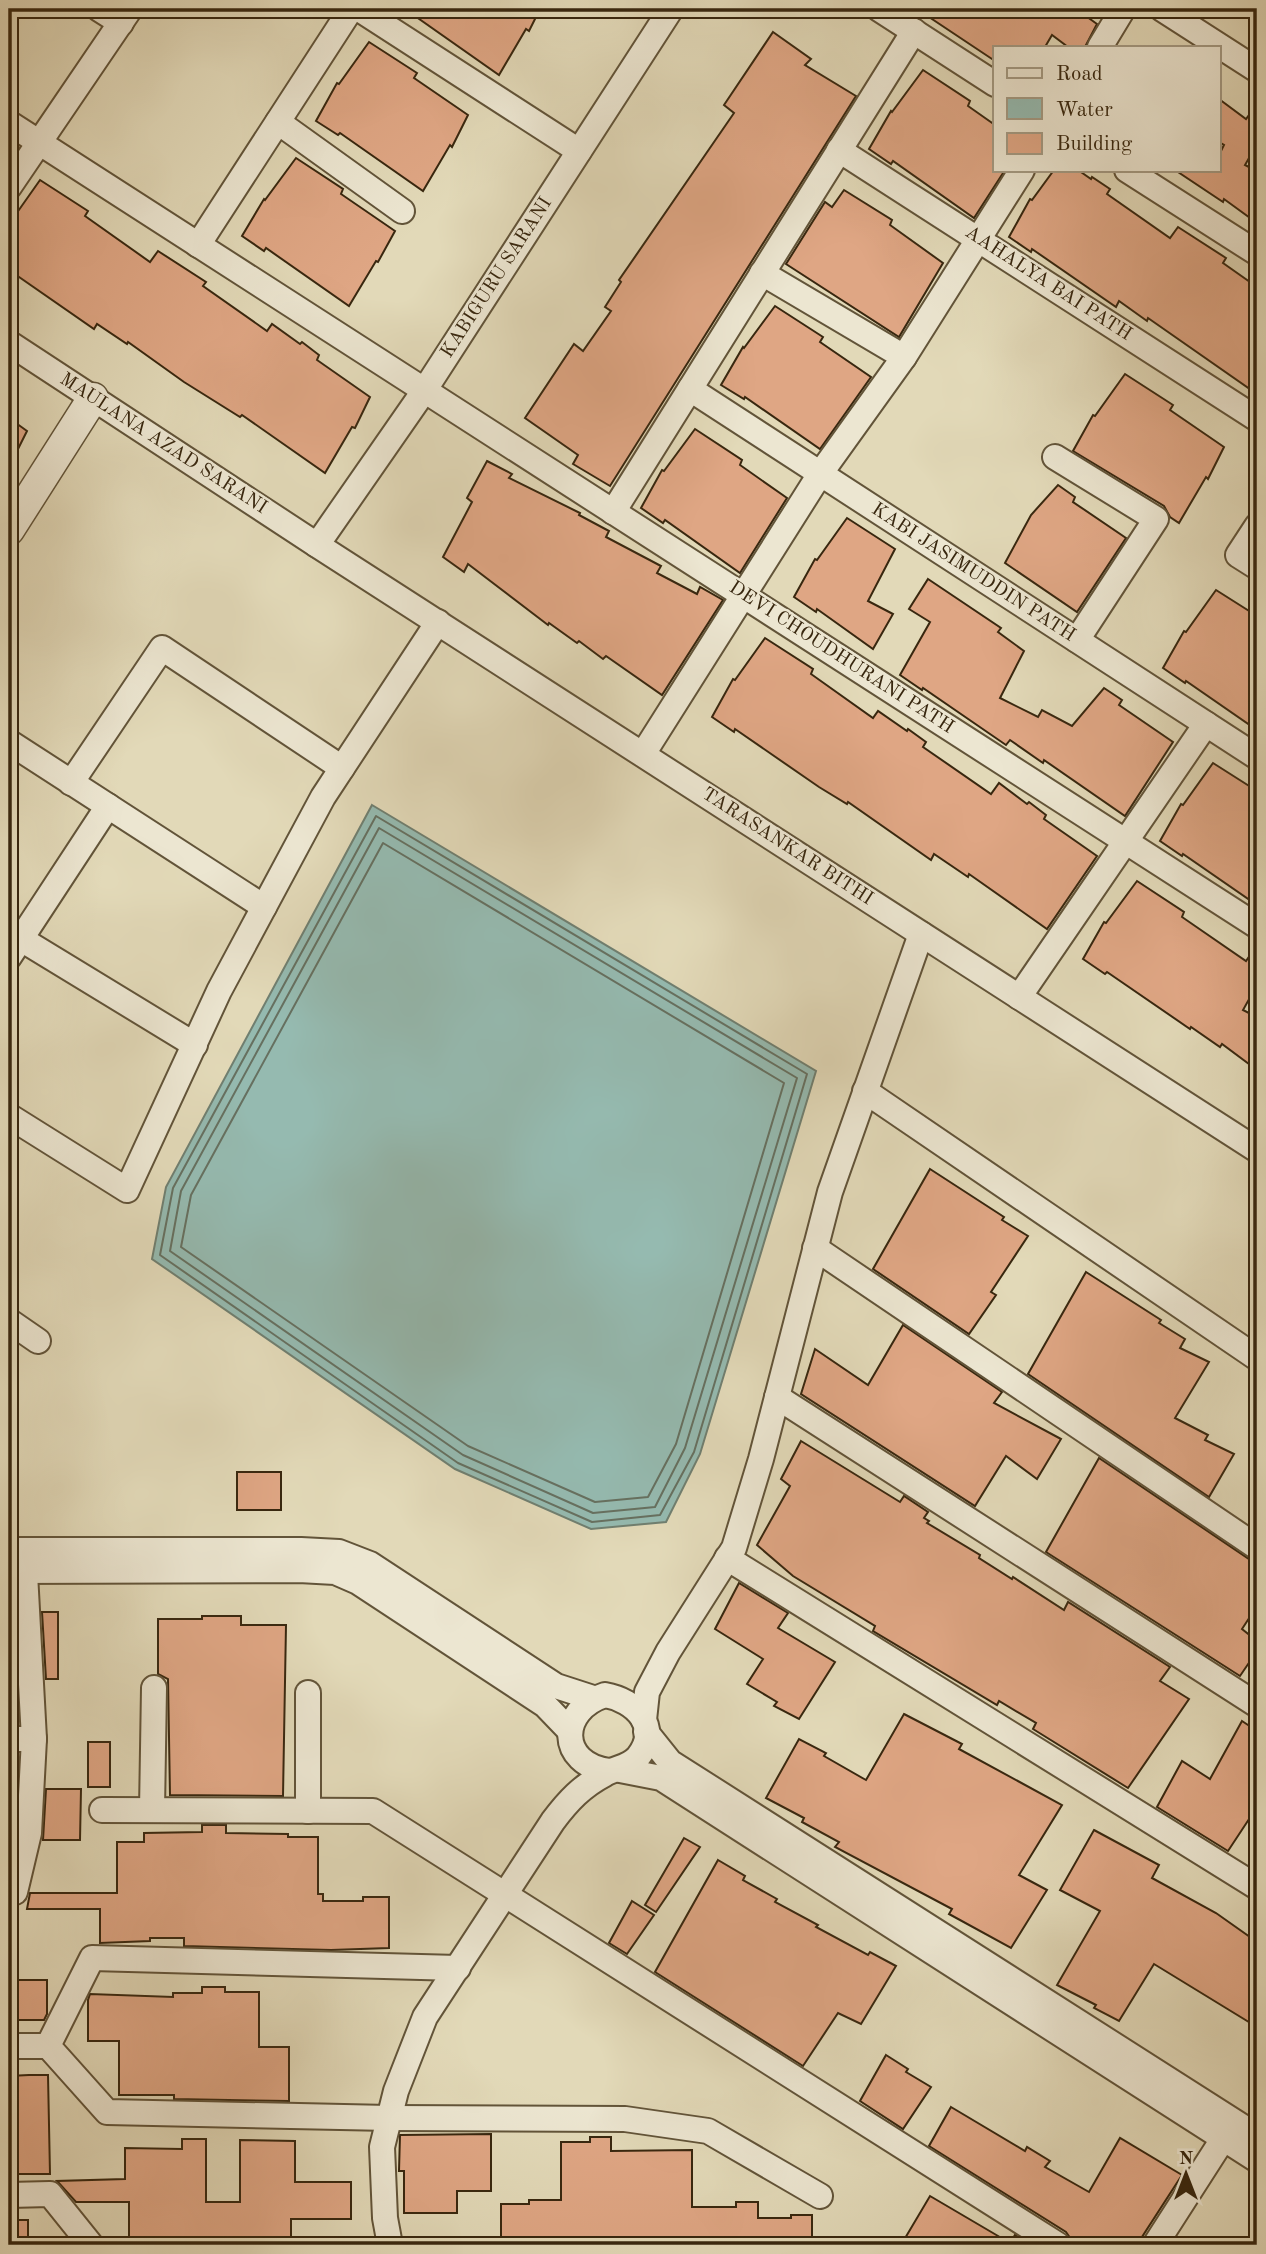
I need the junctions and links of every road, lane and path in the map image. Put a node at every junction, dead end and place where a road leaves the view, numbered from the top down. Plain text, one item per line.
1 (99, 9) edge
2 (351, 9) edge
3 (359, 9) edge
4 (671, 9) edge
5 (879, 9) edge
6 (1123, 9) edge
7 (1162, 9) edge
8 (125, 16) edge
9 (914, 31) junction
10 (1101, 46) edge
11 (1220, 46) edge
12 (1220, 46) edge
13 (1257, 70) edge
14 (993, 83) edge
15 (278, 122) junction
16 (9, 123) edge
17 (40, 144) junction
18 (839, 150) junction
19 (579, 151) junction
20 (1022, 172) edge
21 (1130, 172) edge
22 (9, 187) edge
23 (402, 211) dead end
24 (978, 239) junction
25 (198, 245) junction
26 (1257, 253) edge
27 (762, 273) junction
28 (9, 343) edge
29 (904, 357) junction
30 (690, 389) junction
31 (424, 391) junction
32 (93, 398) junction
33 (1257, 419) edge
34 (1055, 457) dead end
35 (820, 474) junction
36 (613, 512) junction
37 (1257, 526) edge
38 (9, 530) edge
39 (317, 545) junction
40 (1257, 567) edge
41 (743, 596) junction
42 (438, 622) junction
43 (1077, 640) junction
44 (1206, 724) junction
45 (9, 742) edge
46 (643, 754) junction
47 (1257, 757) edge
48 (342, 768) junction
49 (72, 783) junction
50 (108, 806) junction
51 (1126, 841) junction
52 (264, 907) junction
53 (1257, 926) edge
54 (921, 934) junction
55 (15, 948) edge
56 (1019, 997) junction
57 (195, 1045) junction
58 (865, 1091) junction
59 (9, 1116) edge
60 (1257, 1150) edge
61 (815, 1248) junction
62 (9, 1321) edge
63 (38, 1340) dead end
64 (1257, 1358) edge
65 (777, 1397) junction
66 (1257, 1547) edge
67 (727, 1558) junction
68 (17, 1561) edge
69 (668, 1652) junction
70 (154, 1688) dead end
71 (308, 1693) dead end
72 (599, 1697) junction
73 (1257, 1705) edge
74 (645, 1726) junction
75 (34, 1738) junction
76 (9, 1739) edge
77 (573, 1742) junction
78 (614, 1770) junction
79 (102, 1810) dead end
80 (152, 1810) junction
81 (308, 1811) junction
82 (553, 1821) junction
83 (1257, 1887) edge
84 (9, 1892) edge
85 (504, 1896) junction
86 (458, 1968) junction
87 (9, 2046) edge
88 (48, 2046) junction
89 (389, 2118) junction
90 (1229, 2130) junction
91 (1257, 2136) edge
92 (1257, 2160) edge
93 (9, 2195) edge
94 (820, 2196) dead end
95 (91, 2245) edge
96 (390, 2245) edge
97 (1058, 2245) edge
98 (1156, 2245) edge

1 - 8 street
2 - 15 street
3 - 19 street
4 - 19 street, KABIGURU SARANI
5 - 9 street
6 - 10 street
7 - 12 street
8 - 17 street
9 - 14 street
9 - 18 street
11 - 13 street
15 - 23 street
15 - 25 street
16 - 17 street, DEVI CHOUDHURANI PATH
17 - 22 street
17 - 25 street, DEVI CHOUDHURANI PATH
18 - 24 street, AAHALYA BAI PATH
18 - 27 street
19 - 31 street, KABIGURU SARANI
20 - 24 street
21 - 26 street
24 - 29 street
24 - 33 street, AAHALYA BAI PATH
25 - 31 street, DEVI CHOUDHURANI PATH
27 - 29 street
27 - 30 street
28 - 32 street, MAULANA AZAD SARANI
29 - 35 street
30 - 35 street, KABI JASIMUDDIN PATH
30 - 36 street
31 - 36 street, DEVI CHOUDHURANI PATH
31 - 39 street, KABIGURU SARANI
32 - 38 street
32 - 39 street, MAULANA AZAD SARANI
34 - 43 street
35 - 41 street
35 - 43 street, KABI JASIMUDDIN PATH
36 - 41 street, DEVI CHOUDHURANI PATH
37 - 40 street
39 - 42 street, TARASANKAR BITHI
41 - 46 street
41 - 51 street, DEVI CHOUDHURANI PATH
42 - 46 street, TARASANKAR BITHI
42 - 48 street
43 - 44 street, KABI JASIMUDDIN PATH
44 - 47 street, KABI JASIMUDDIN PATH
44 - 51 street
45 - 49 street
46 - 54 street, TARASANKAR BITHI
48 - 49 street
48 - 52 street
49 - 50 street
50 - 52 street
50 - 55 street
51 - 53 street, DEVI CHOUDHURANI PATH
51 - 56 street
52 - 57 street
54 - 56 street, TARASANKAR BITHI
54 - 58 street
55 - 57 street
56 - 60 street, TARASANKAR BITHI
57 - 59 street
58 - 61 street
58 - 64 street
61 - 65 street
61 - 66 street
62 - 63 street
65 - 67 street
65 - 73 street
67 - 69 street
67 - 83 street
68 - 72 street
68 - 75 street
68 - 77 street
69 - 72 street
69 - 74 street
70 - 80 street
71 - 81 street
72 - 74 street
72 - 77 street
74 - 78 street
74 - 90 street
75 - 76 street
75 - 84 street
77 - 78 street
77 - 82 street
78 - 82 street
78 - 90 street
79 - 80 street
80 - 81 street
81 - 85 street
82 - 85 street
85 - 86 street
85 - 97 street
86 - 88 street
86 - 89 street
87 - 88 street
88 - 89 street
89 - 94 street
89 - 96 street
90 - 91 street
90 - 92 street
90 - 98 street
93 - 95 street

